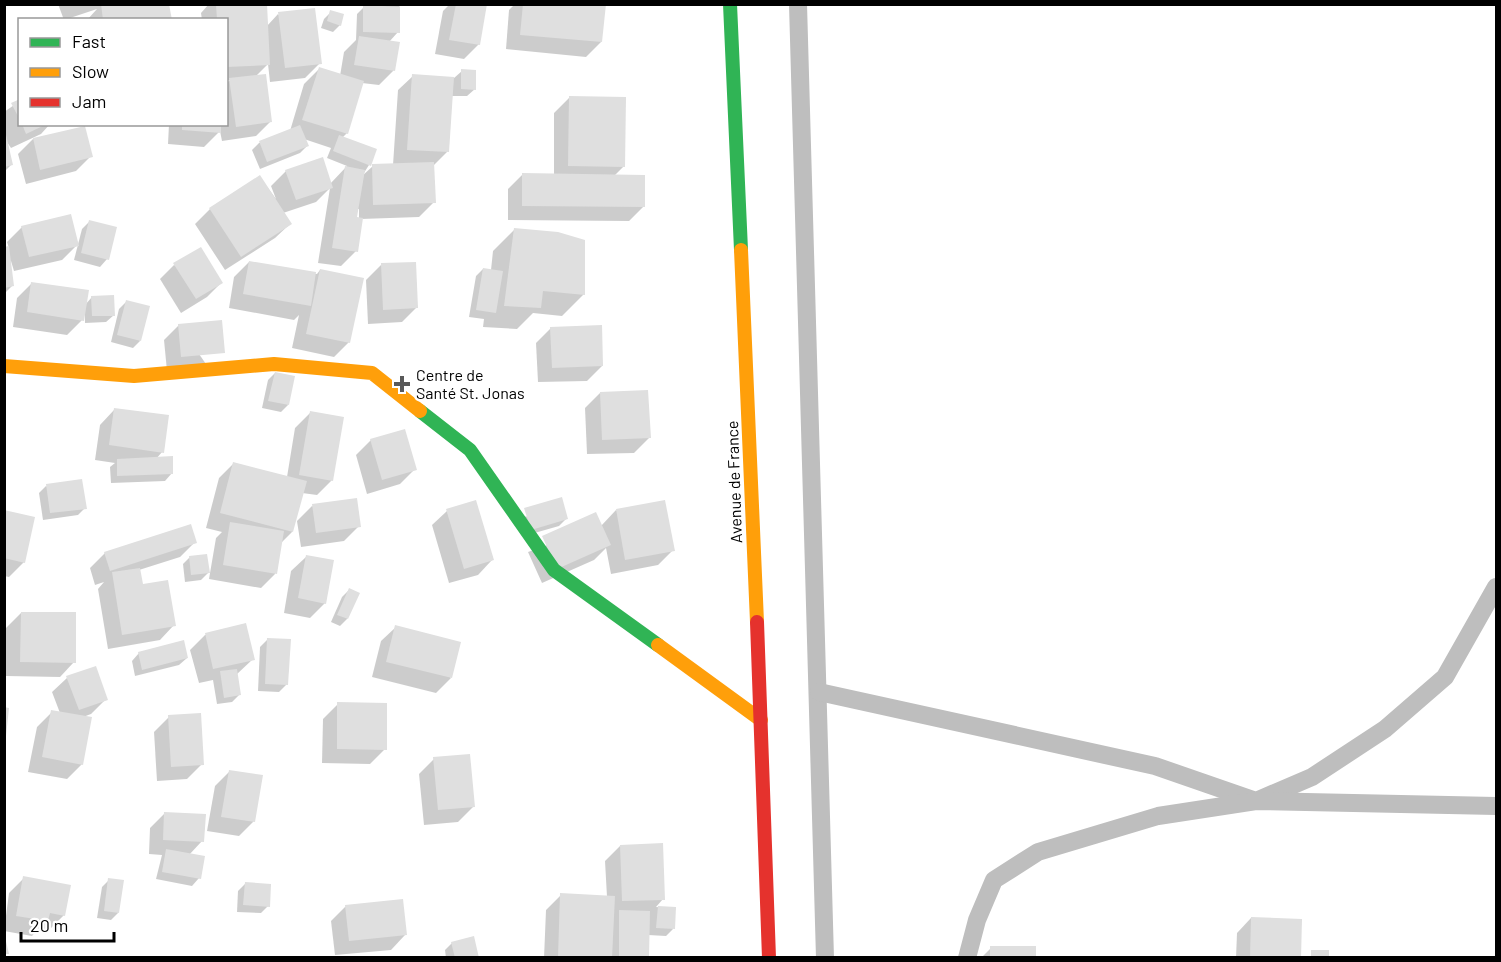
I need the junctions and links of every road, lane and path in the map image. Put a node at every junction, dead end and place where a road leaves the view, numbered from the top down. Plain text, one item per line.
1 (730, 4) edge
2 (798, 4) edge
3 (4, 366) edge
4 (1497, 587) edge
5 (819, 692) junction
6 (761, 720) junction
7 (1256, 801) junction
8 (1497, 806) edge
9 (769, 957) edge
10 (825, 957) edge
11 (967, 957) edge

1 - 6 main road, Avenue de France
2 - 5 lane
3 - 6 main road
4 - 7 lane
5 - 7 lane
5 - 10 lane
6 - 9 main road, Avenue de France
7 - 8 lane
7 - 11 lane

